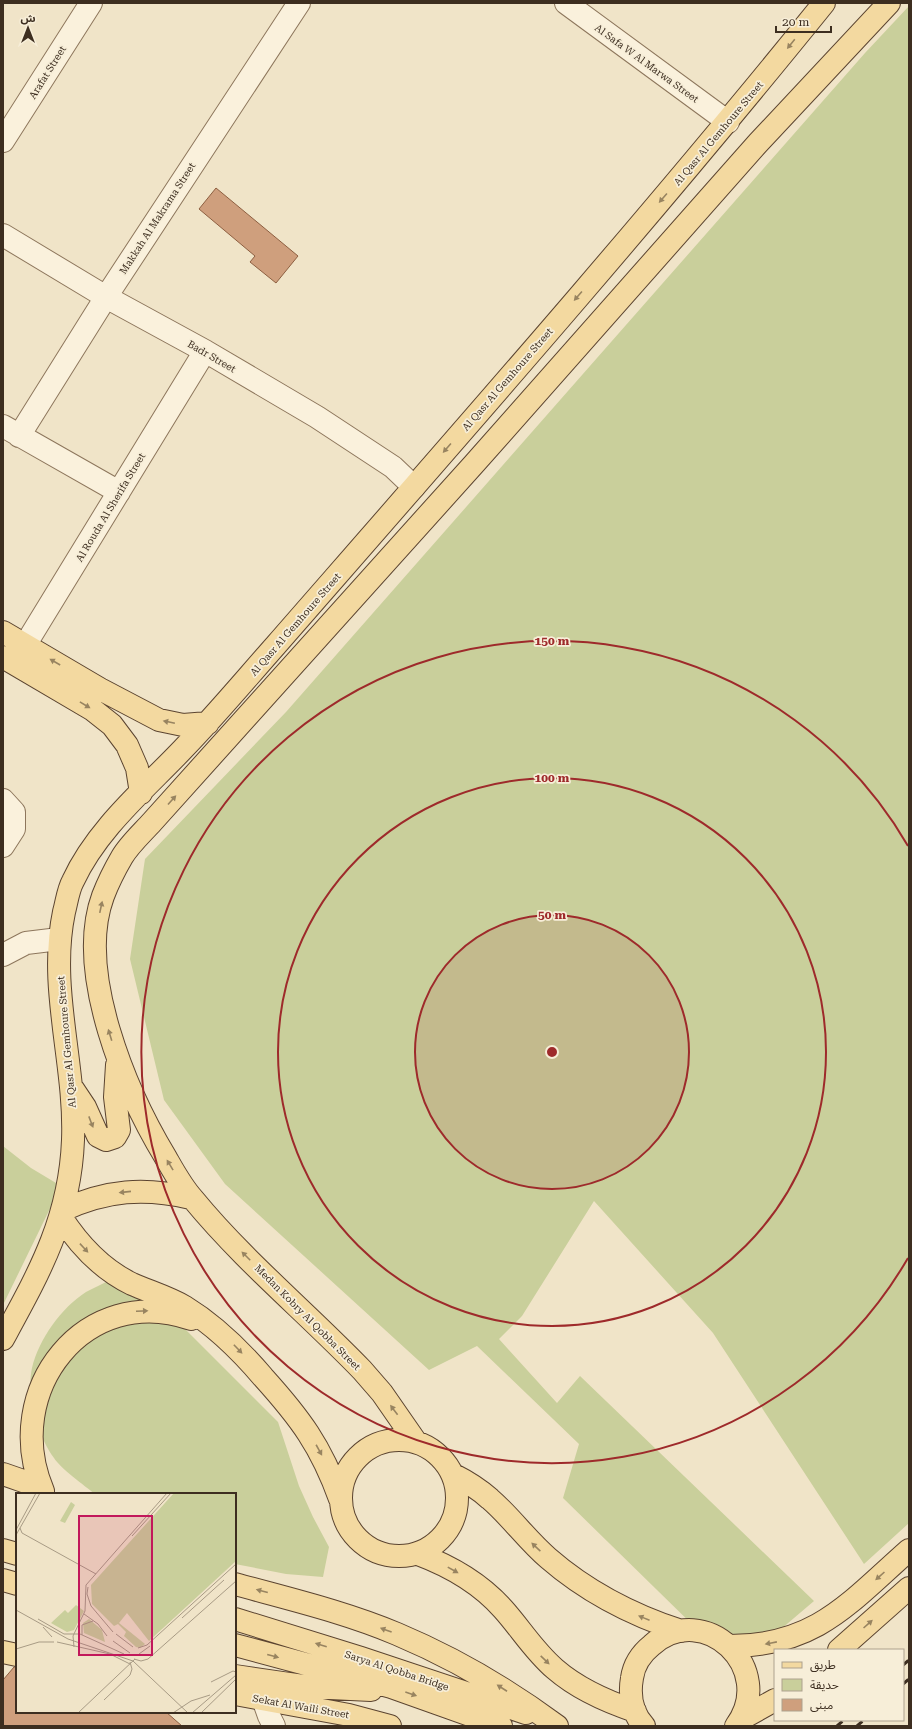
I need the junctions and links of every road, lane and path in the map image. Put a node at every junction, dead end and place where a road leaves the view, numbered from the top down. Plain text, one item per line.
1 (91, 3) edge
2 (299, 3) edge
3 (566, 3) edge
4 (824, 3) edge
5 (889, 3) edge
6 (728, 122) junction
7 (3, 141) edge
8 (3, 235) edge
9 (106, 296) junction
10 (206, 351) junction
11 (11, 431) edge
12 (414, 487) junction
13 (119, 492) junction
14 (3, 632) edge
15 (26, 645) junction
16 (6, 660) edge
17 (208, 723) junction
18 (141, 793) junction
19 (3, 800) edge
20 (3, 846) edge
21 (59, 939) junction
22 (3, 955) edge
23 (118, 1060) junction
24 (72, 1088) junction
25 (192, 1198) junction
26 (62, 1213) junction
27 (213, 1326) junction
28 (3, 1339) edge
29 (22, 1383) dead end
30 (15, 1408) dead end
31 (416, 1442) junction
32 (3, 1474) edge
33 (452, 1474) junction
34 (45, 1492) edge
35 (340, 1499) junction
36 (3, 1550) edge
37 (909, 1550) edge
38 (16, 1554) edge
39 (418, 1554) junction
40 (3, 1580) edge
41 (16, 1584) edge
42 (236, 1584) edge
43 (909, 1588) edge
44 (236, 1619) edge
45 (681, 1631) junction
46 (16, 1641) edge
47 (3, 1643) edge
48 (236, 1645) edge
49 (730, 1646) junction
50 (840, 1649) edge
51 (3, 1652) edge
52 (16, 1655) edge
53 (236, 1676) edge
54 (391, 1687) junction
55 (236, 1694) edge
56 (263, 1700) junction
57 (774, 1701) edge
58 (639, 1718) edge
59 (738, 1722) edge
60 (274, 1726) edge
61 (390, 1726) edge
62 (501, 1726) edge
63 (556, 1726) edge

1 - 7 street, Arafat Street
2 - 9 street, Makkah Al Makrama Street
3 - 6 street, Al Safa W Al Marwa Street
4 -> 6 main road, Al Qasr Al Gemhoure Street
23 -> 5 main road
6 -> 12 main road, Al Qasr Al Gemhoure Street
8 - 9 street, Badr Street
9 - 10 street, Badr Street
9 - 11 street, Makkah Al Makrama Street
10 - 12 street, Badr Street
10 - 13 street, Al Rouda Al Sherifa Street
11 - 13 street
12 - 17 main road, Al Qasr Al Gemhoure Street
13 - 15 street, Al Rouda Al Sherifa Street
14 - 15 main road
15 - 16 street, Al Rouda Al Sherifa Street
17 -> 15 main road
16 -> 18 main road
17 - 18 main road, Al Qasr Al Gemhoure Street
18 - 21 main road, Al Qasr Al Gemhoure Street
19 - 20 street
21 - 22 street
21 - 24 main road, Al Qasr Al Gemhoure Street
24 -> 23 main road
25 -> 23 main road
24 - 26 main road, Al Qasr Al Gemhoure Street
25 -> 26 main road
31 -> 25 main road, Medan Kobry Al Qobba Street
26 -> 27 main road
26 - 28 main road, Al Qasr Al Gemhoure Street
29 -> 27 main road
27 -> 35 main road
30 - 34 main road
31 - 33 main road
31 - 35 main road
32 - 34 main road
33 - 39 main road
45 -> 33 main road
35 - 39 main road
36 - 38 main road
37 -> 49 main road
39 -> 58 main road
40 - 41 main road
63 -> 42 main road
50 -> 43 main road
63 -> 44 main road, Sarya Al Qobba Bridge
45 - 49 main road
45 - 58 main road
46 - 47 main road
48 -> 54 main road, Sarya Al Qobba Bridge
49 - 59 main road
51 - 52 main road
53 - 54 main road
54 -> 62 main road, Sarya Al Qobba Bridge
55 - 56 main road, Sekat Al Waili Street
56 - 60 street
56 - 61 main road, Sekat Al Waili Street
57 - 59 main road

